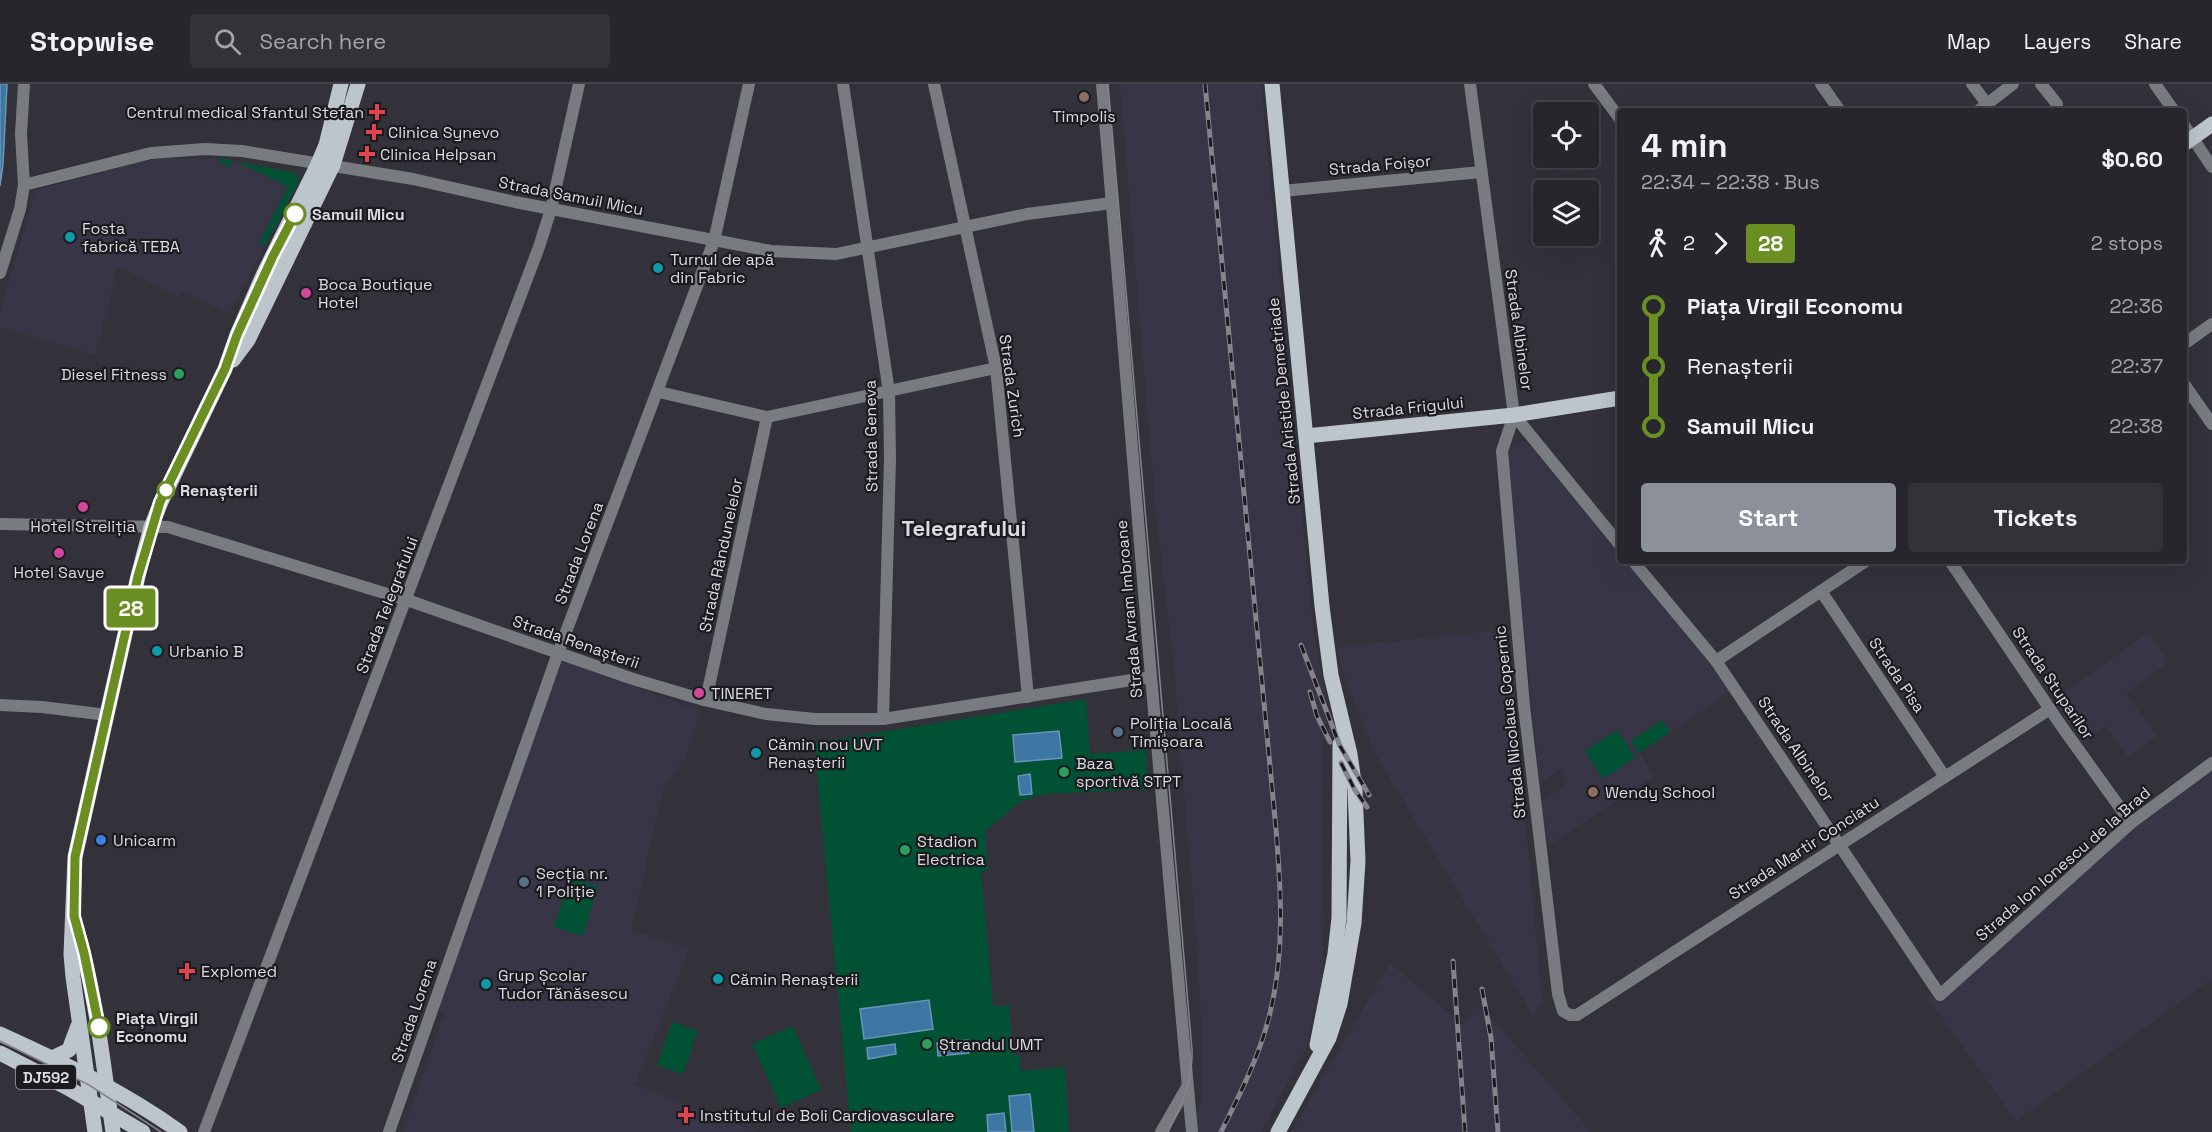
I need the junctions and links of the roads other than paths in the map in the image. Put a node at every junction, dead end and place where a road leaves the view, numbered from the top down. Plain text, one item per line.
1 (24, 84) edge
2 (341, 84) edge
3 (357, 84) edge
4 (579, 84) edge
5 (749, 84) edge
6 (843, 84) edge
7 (934, 84) edge
8 (1102, 84) edge
9 (1272, 84) edge
10 (1470, 84) edge
11 (1594, 84) edge
12 (1821, 84) edge
13 (1972, 84) edge
14 (2013, 84) edge
15 (2042, 84) edge
16 (2155, 84) edge
17 (1982, 107) edge
18 (1838, 108) edge
19 (2056, 108) edge
20 (2172, 108) edge
21 (1617, 115) edge
22 (2212, 124) edge
23 (2187, 136) edge
24 (326, 165) junction
25 (2212, 167) edge
26 (1481, 172) junction
27 (24, 185) junction
28 (1282, 191) junction
29 (1112, 203) junction
30 (551, 209) junction
31 (966, 226) junction
32 (714, 241) junction
33 (866, 249) junction
34 (4, 250) edge
35 (0, 273) edge
36 (2212, 324) edge
37 (2187, 342) edge
38 (996, 368) junction
39 (2187, 388) edge
40 (659, 392) junction
41 (889, 392) junction
42 (1617, 398) edge
43 (1514, 415) junction
44 (767, 417) junction
45 (2212, 424) edge
46 (1306, 436) junction
47 (0, 524) edge
48 (152, 527) junction
49 (1617, 541) edge
50 (1635, 564) edge
51 (1862, 564) edge
52 (1952, 564) edge
53 (1821, 591) junction
54 (407, 600) junction
55 (558, 653) junction
56 (1716, 661) junction
57 (1150, 676) junction
58 (1029, 697) junction
59 (706, 700) junction
60 (0, 705) edge
61 (2050, 709) junction
62 (107, 715) junction
63 (883, 719) junction
64 (2212, 763) edge
65 (1945, 777) junction
66 (2131, 823) junction
67 (1841, 844) junction
68 (74, 916) junction
69 (1940, 995) joint
70 (1577, 1015) joint
71 (79, 1019) junction
72 (0, 1034) edge
73 (0, 1053) edge
74 (52, 1058) junction
75 (88, 1077) junction
76 (1187, 1087) junction
77 (107, 1088) junction
78 (91, 1102) junction
79 (111, 1113) junction
80 (95, 1132) edge
81 (113, 1132) edge
82 (142, 1132) edge
83 (180, 1132) edge
84 (204, 1132) edge
85 (389, 1132) edge
86 (1161, 1132) edge
87 (1192, 1132) edge
88 (1278, 1132) edge

1 - 27 street
2 - 24 main road
3 - 24 main road
4 - 30 street, Strada Telegrafului
5 - 32 street, Strada Lorena
6 - 33 street, Strada Geneva
7 - 31 street, Strada Zurich
8 - 29 street, Strada Avram Imbroane
9 - 28 main road, Strada Aristide Demetriade
10 - 26 street, Strada Albinelor
11 - 21 street
12 - 18 street
13 - 17 street
14 - 17 street
15 - 19 street
16 - 20 street
22 - 23 main road
23 - 25 street
24 - 27 street, Strada Samuil Micu
24 - 30 street, Strada Samuil Micu
24 - 48 main road
26 - 28 street, Strada Foișor
26 - 43 street, Strada Albinelor
27 - 34 street
28 - 46 main road, Strada Aristide Demetriade
29 - 31 street, Strada Samuil Micu
29 - 57 street, Strada Avram Imbroane
30 - 32 street, Strada Samuil Micu
30 - 54 street, Strada Telegrafului
31 - 33 street, Strada Samuil Micu
31 - 38 street, Strada Zurich
32 - 33 street, Strada Samuil Micu
32 - 40 street, Strada Lorena
33 - 41 street, Strada Geneva
34 - 35 street
36 - 37 street
38 - 41 street
38 - 58 street, Strada Zurich
39 - 45 street
40 - 44 street
40 - 55 street, Strada Lorena
41 - 44 street
41 - 63 street, Strada Geneva
42 - 43 main road, Strada Frigului
43 - 46 main road, Strada Frigului
43 - 49 street, Strada Albinelor
43 - 70 street, Strada Nicolaus Copernic
44 - 59 street, Strada Rândunelelor
46 - 88 main road, Strada Aristide Demetriade
47 - 48 street, Strada Renașterii
48 - 54 street, Strada Renașterii
48 - 62 main road
50 - 56 street, Strada Albinelor
51 - 53 street
52 - 61 street, Strada Stuparilor
53 - 56 street
53 - 65 street, Strada Pisa
54 - 55 street, Strada Renașterii
54 - 84 street, Strada Telegrafului
55 - 59 street, Strada Renașterii
55 - 85 street, Strada Lorena
56 - 67 street, Strada Albinelor
57 - 58 street, Strada Renașterii
57 - 76 street, Strada Avram Imbroane
58 - 63 street, Strada Renașterii
59 - 63 street, Strada Renașterii
60 - 62 street
61 - 65 street, Strada Martir Conciatu
61 - 66 street, Strada Stuparilor
62 - 68 main road
64 - 66 street, Strada Ion Ionescu de la Brad
65 - 67 street, Strada Martir Conciatu
66 - 69 street, Strada Ion Ionescu de la Brad
67 - 69 street, Strada Albinelor
67 - 70 street, Strada Martir Conciatu
68 - 71 main road
68 - 77 main road
71 - 74 main road
71 - 75 main road
72 - 74 main road, DJ592
73 - 78 main road, DJ592
74 - 75 main road, DJ592
75 - 77 main road
75 - 78 main road
76 - 86 street
76 - 87 street, Strada Avram Imbroane
77 - 79 main road
77 - 83 main road
78 - 79 main road
78 - 80 main road
79 - 81 main road
79 - 82 main road

